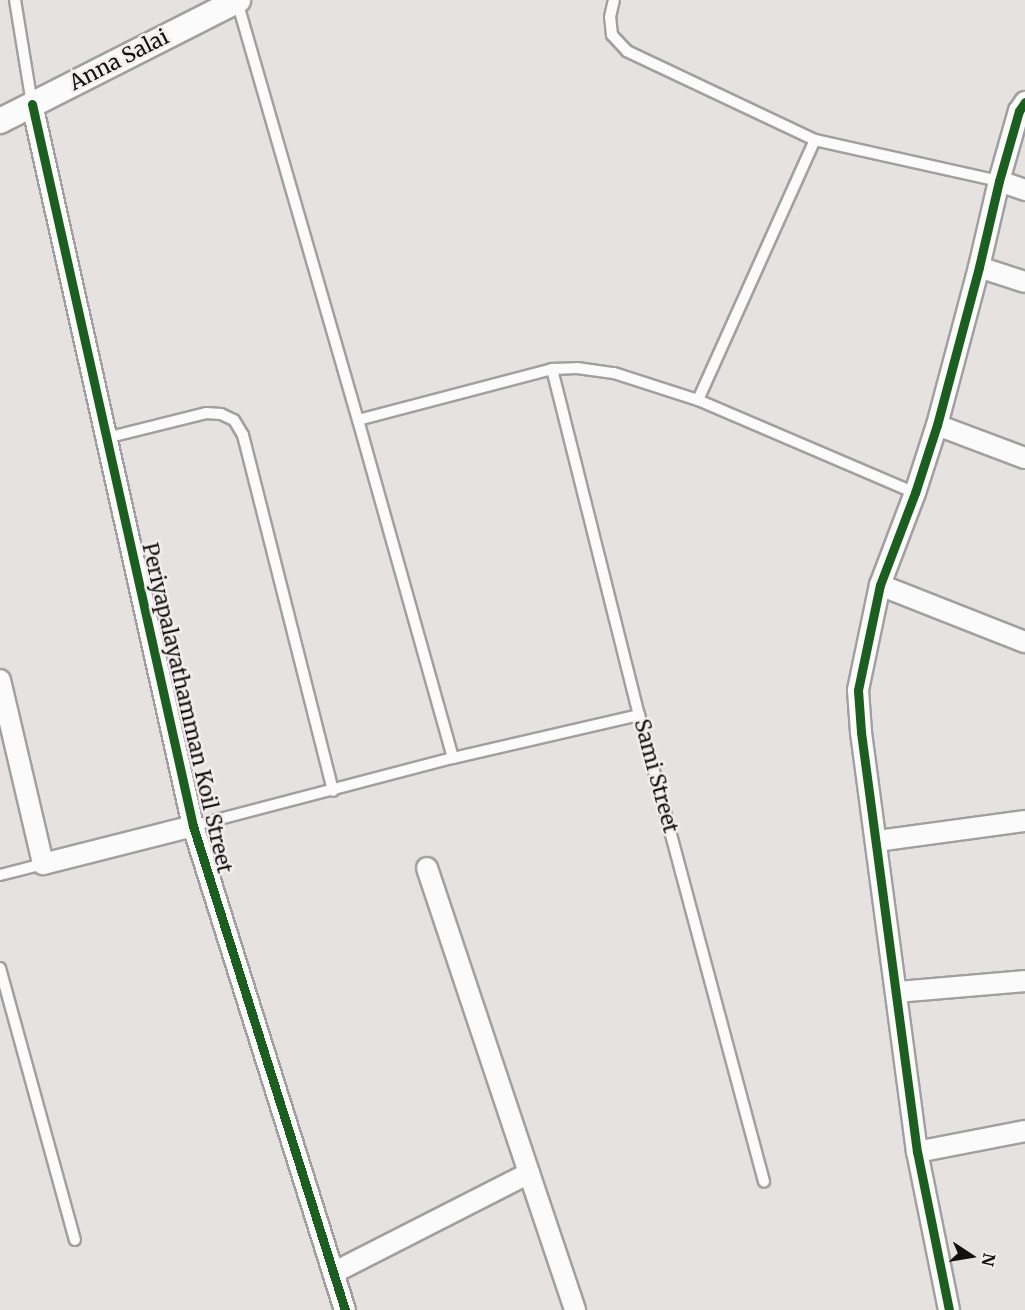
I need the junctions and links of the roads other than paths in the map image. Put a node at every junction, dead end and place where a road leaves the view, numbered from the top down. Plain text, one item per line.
1 (15, 0) edge
2 (238, 0) edge
3 (614, 0) edge
4 (1025, 102) edge
5 (32, 104) junction
6 (0, 121) edge
7 (815, 140) junction
8 (999, 181) junction
9 (1025, 190) edge
10 (979, 267) junction
11 (1025, 282) edge
12 (552, 369) junction
13 (698, 400) junction
14 (358, 420) junction
15 (937, 425) junction
16 (106, 438) junction
17 (1025, 458) edge
18 (915, 493) junction
19 (880, 585) junction
20 (1025, 642) edge
21 (0, 680) edge
22 (639, 715) junction
23 (453, 758) junction
24 (333, 791) junction
25 (1025, 821) edge
26 (193, 826) junction
27 (877, 841) junction
28 (43, 864) junction
29 (427, 867) dead end
30 (0, 875) edge
31 (0, 968) edge
32 (1025, 981) edge
33 (897, 992) junction
34 (1025, 1131) edge
35 (917, 1152) junction
36 (529, 1173) junction
37 (765, 1182) dead end
38 (75, 1240) dead end
39 (333, 1273) junction
40 (345, 1310) edge
41 (575, 1310) edge
42 (949, 1310) edge

1 - 5 lane
2 - 5 street, Anna Salai
2 - 14 lane
3 - 7 lane
4 - 8 street
5 - 6 street, Anna Salai
5 - 16 street, Periyapalayathamman Koil Street
7 - 8 lane
7 - 13 lane
8 - 9 street
8 - 10 street
10 - 11 street
10 - 15 street
12 - 13 lane
12 - 14 lane
12 - 22 lane, Sami Street
13 - 18 lane
14 - 23 lane
15 - 17 street
15 - 18 street
16 - 24 lane
16 - 26 street, Periyapalayathamman Koil Street
18 - 19 street
19 - 20 street
19 - 27 street
21 - 28 street
22 - 23 lane
22 - 37 lane, Sami Street
23 - 24 lane
24 - 26 lane
25 - 27 street
26 - 28 street
26 - 39 street, Periyapalayathamman Koil Street
27 - 33 street
28 - 30 lane
29 - 36 street
31 - 38 lane
32 - 33 street
33 - 35 street
34 - 35 street
35 - 42 street
36 - 39 street
36 - 41 street
39 - 40 street, Periyapalayathamman Koil Street

